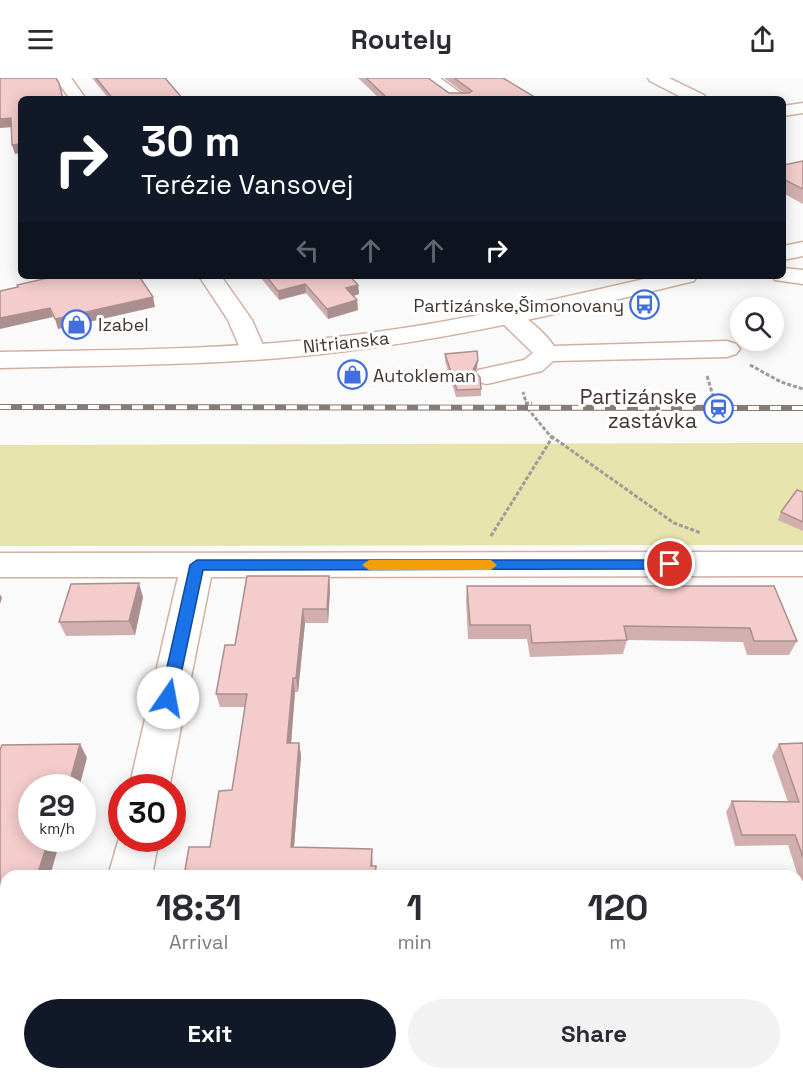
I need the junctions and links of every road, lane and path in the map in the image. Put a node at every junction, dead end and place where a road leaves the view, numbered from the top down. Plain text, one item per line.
1 (63, 78) edge
2 (429, 78) edge
3 (656, 78) edge
4 (76, 96) edge
5 (456, 96) edge
6 (692, 96) edge
7 (803, 108) edge
8 (786, 111) edge
9 (803, 249) edge
10 (786, 253) edge
11 (786, 275) edge
12 (803, 277) edge
13 (212, 279) edge
14 (673, 279) edge
15 (508, 317) junction
16 (727, 349) joint
17 (252, 350) junction
18 (546, 354) junction
19 (0, 360) edge
20 (487, 376) dead end
21 (803, 389) edge
22 (532, 403) dead end
23 (525, 404) joint
24 (551, 436) junction
25 (704, 534) dead end
26 (803, 564) edge
27 (0, 565) edge
28 (197, 565) junction
29 (464, 565) junction
30 (152, 774) edge
31 (135, 852) edge
32 (131, 870) edge

1 - 4 street
2 - 5 street
3 - 6 street
7 - 8 street
9 - 10 street
11 - 12 street
13 - 17 street
14 - 15 street, Nitrianska
15 - 17 street, Nitrianska
15 - 18 street
16 - 18 street
16 - 21 path
17 - 19 street, Nitrianska
18 - 20 street
22 - 23 path
23 - 24 path
24 - 25 path
24 - 29 path
26 - 29 street
27 - 28 street
28 - 29 street
28 - 30 street
31 - 32 street

